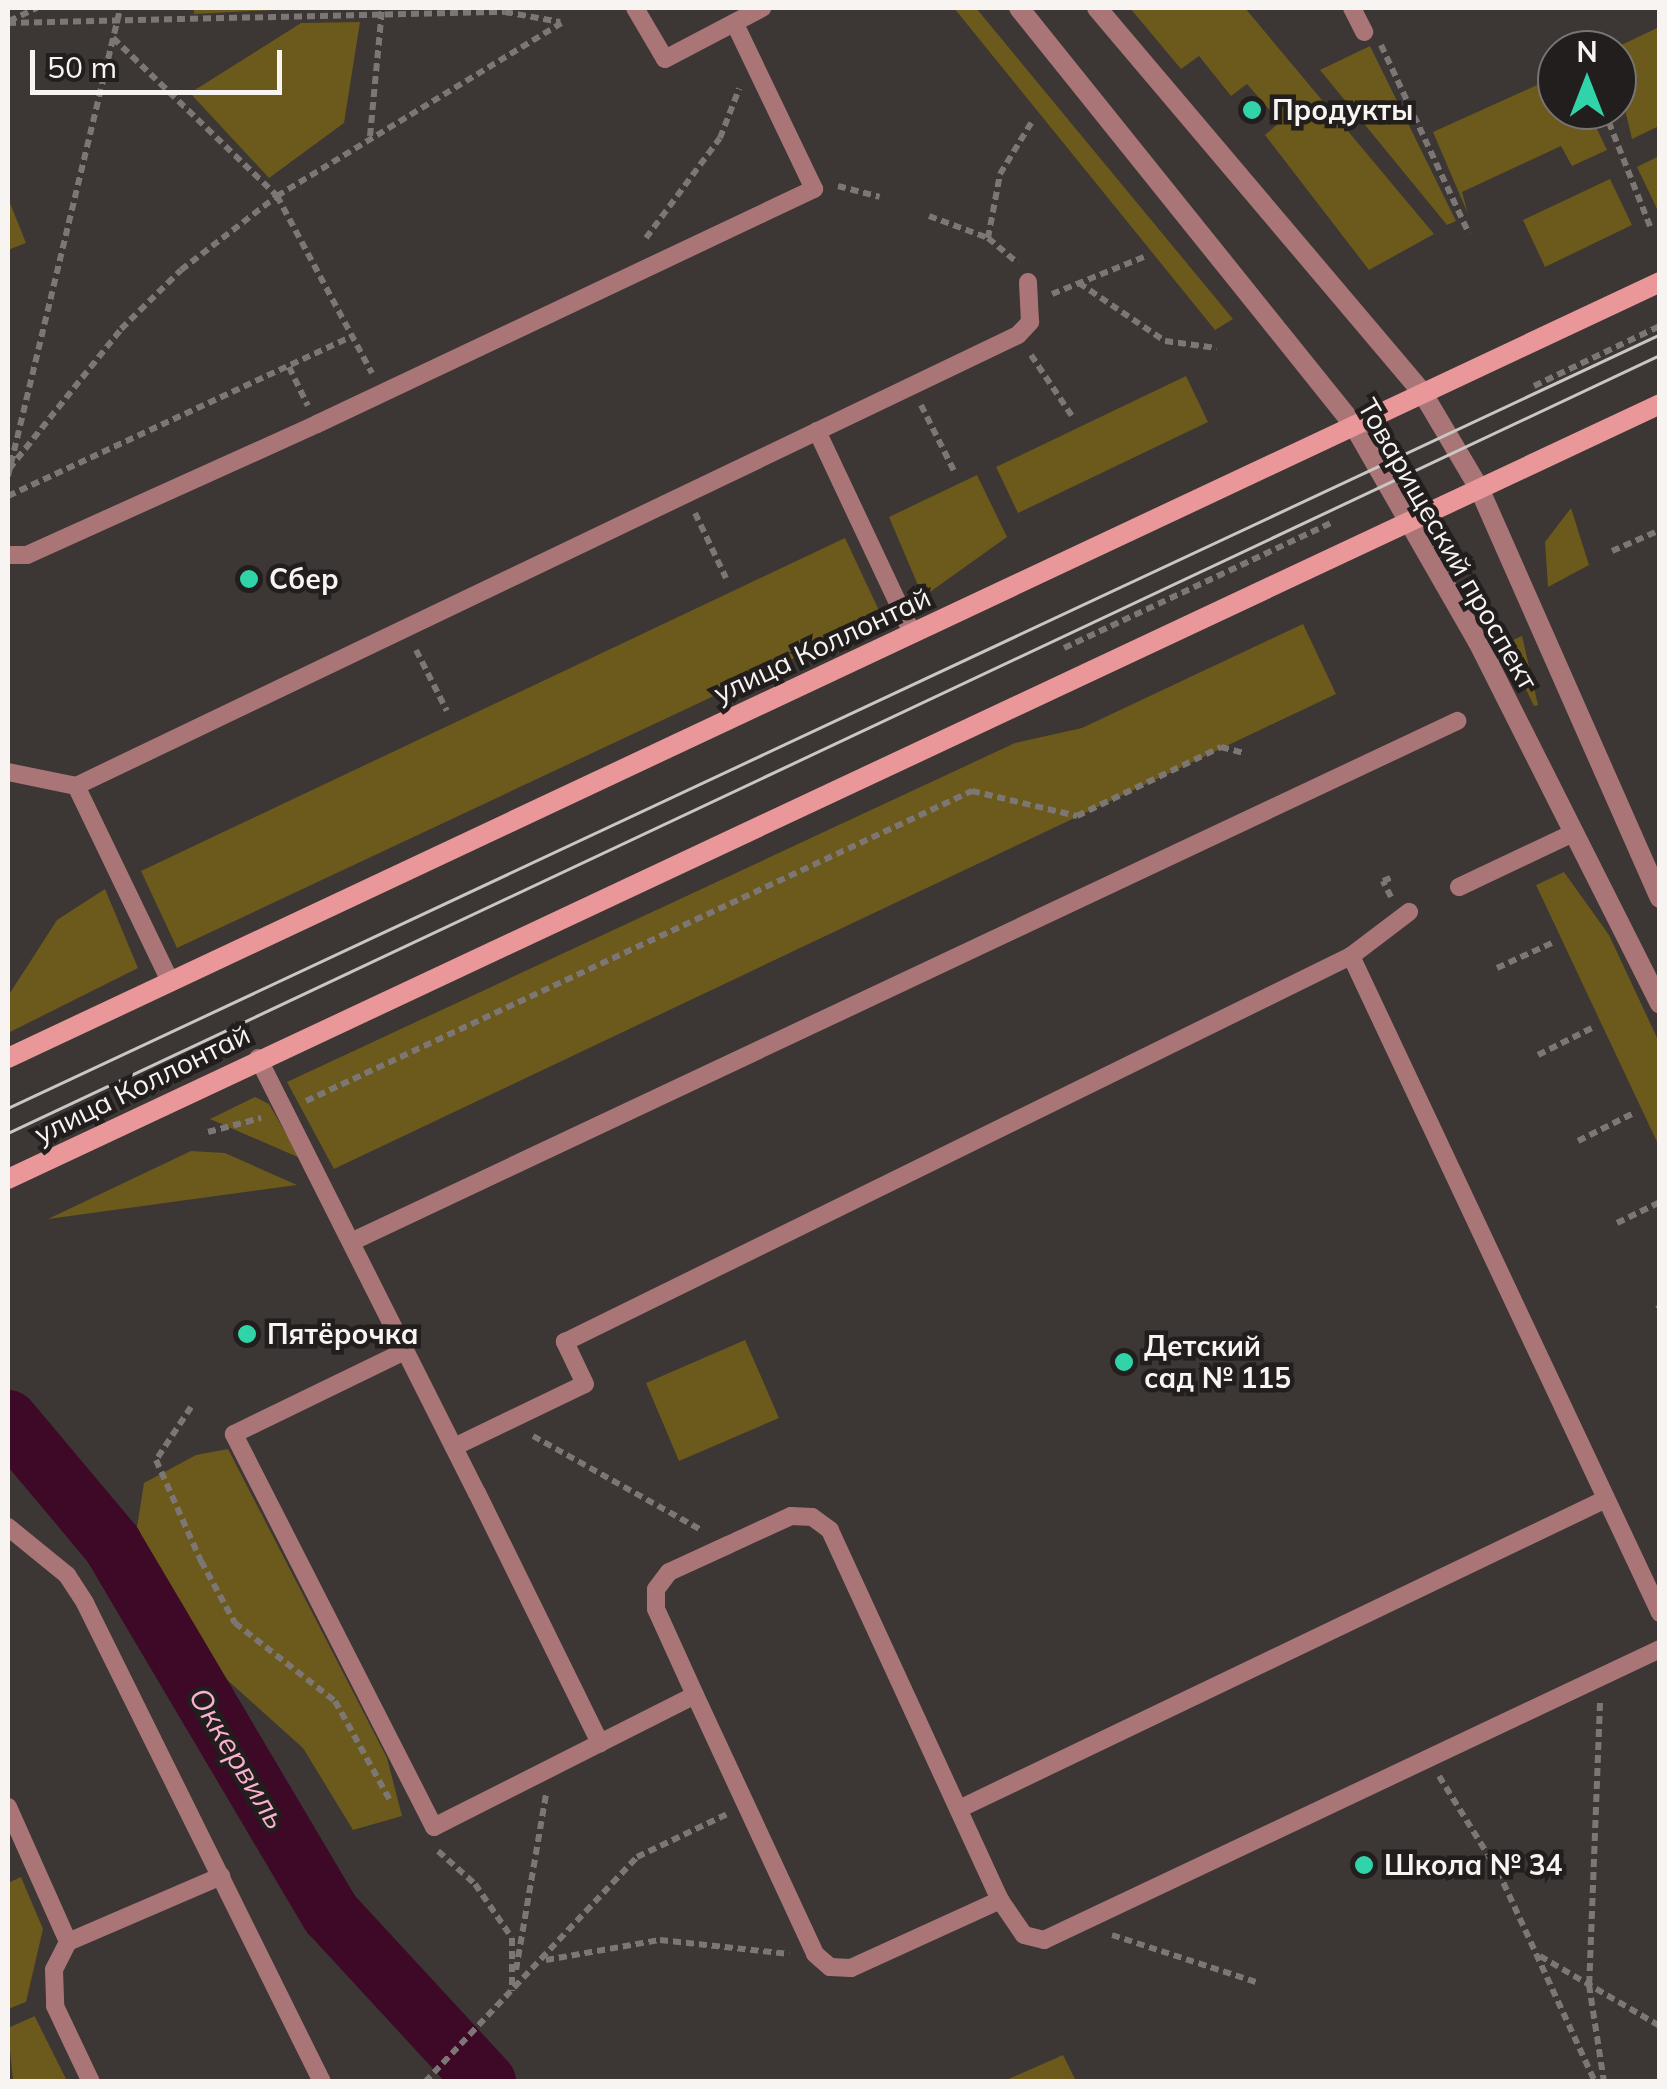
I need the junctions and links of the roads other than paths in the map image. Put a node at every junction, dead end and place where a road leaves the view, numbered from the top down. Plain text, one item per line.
1 (636, 8) edge
2 (762, 8) edge
3 (1019, 8) edge
4 (1097, 8) edge
5 (1352, 8) edge
6 (735, 24) junction
7 (1364, 32) road end
8 (1028, 282) road end
9 (1660, 282) edge
10 (1422, 392) junction
11 (1660, 404) edge
12 (1353, 424) junction
13 (817, 431) junction
14 (1479, 488) junction
15 (1408, 522) junction
16 (8, 555) edge
17 (912, 633) junction
18 (1457, 722) dead end
19 (8, 772) edge
20 (76, 786) junction
21 (1573, 833) junction
22 (1459, 887) dead end
23 (1660, 898) edge
24 (1409, 912) dead end
25 (1351, 956) junction
26 (170, 981) junction
27 (1660, 1004) edge
28 (8, 1058) edge
29 (258, 1058) junction
30 (8, 1178) edge
31 (351, 1242) junction
32 (405, 1351) junction
33 (454, 1447) junction
34 (1606, 1500) junction
35 (8, 1526) edge
36 (1660, 1613) edge
37 (1660, 1648) edge
38 (695, 1695) junction
39 (600, 1742) junction
40 (8, 1807) edge
41 (959, 1809) junction
42 (222, 1876) junction
43 (1000, 1900) junction
44 (68, 1942) junction
45 (91, 2082) edge
46 (322, 2082) edge

1 - 6 lane
2 - 6 lane
3 - 12 street, Товарищеский проспект
4 - 10 street, Товарищеский проспект
5 - 7 lane
6 - 16 lane
8 - 13 lane
9 - 10 main road, улица Коллонтай
10 - 12 main road, улица Коллонтай
10 - 14 street, Товарищеский проспект
11 - 14 main road, улица Коллонтай
12 - 15 street, Товарищеский проспект
12 - 17 main road, улица Коллонтай
13 - 17 lane
13 - 20 lane
14 - 15 main road, улица Коллонтай
14 - 23 street, Товарищеский проспект
15 - 21 street, Товарищеский проспект
15 - 29 main road, улица Коллонтай
17 - 26 main road, улица Коллонтай
18 - 31 lane
19 - 20 lane
20 - 26 lane
21 - 22 lane
21 - 27 street, Товарищеский проспект
24 - 25 lane
25 - 33 lane
25 - 34 lane
26 - 28 main road, улица Коллонтай
29 - 30 main road, улица Коллонтай
29 - 31 lane
31 - 32 lane
32 - 33 lane
32 - 39 lane
33 - 39 lane
34 - 36 lane
34 - 41 lane
35 - 42 lane
37 - 43 lane
38 - 39 lane
38 - 41 lane
38 - 43 lane
40 - 44 lane
41 - 43 lane
42 - 44 lane
42 - 46 lane
44 - 45 lane

